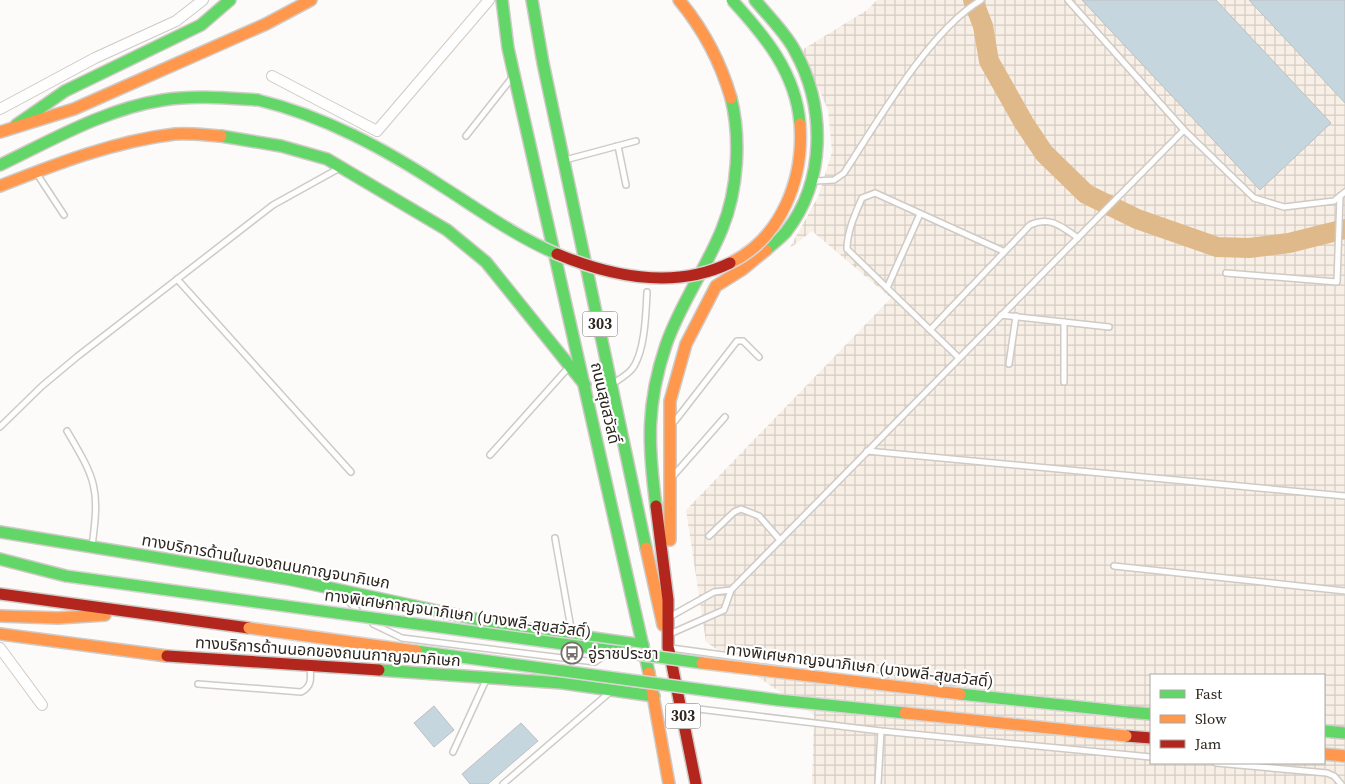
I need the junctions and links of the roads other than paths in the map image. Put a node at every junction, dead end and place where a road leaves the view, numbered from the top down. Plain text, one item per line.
1 (203, 0) edge
2 (230, 0) edge
3 (311, 0) edge
4 (489, 0) edge
5 (502, 0) edge
6 (532, 0) edge
7 (679, 0) edge
8 (732, 0) edge
9 (755, 0) edge
10 (981, 0) edge
11 (1068, 0) edge
12 (514, 75) junction
13 (272, 76) dead end
14 (0, 109) edge
15 (11, 128) junction
16 (1184, 130) junction
17 (0, 132) edge
18 (466, 136) dead end
19 (636, 141) dead end
20 (618, 146) junction
21 (564, 160) junction
22 (0, 165) edge
23 (341, 167) junction
24 (35, 172) junction
25 (812, 181) junction
26 (626, 185) dead end
27 (0, 186) edge
28 (1343, 194) edge
29 (920, 214) junction
30 (64, 215) dead end
31 (1078, 238) junction
32 (1003, 250) junction
33 (1226, 273) dead end
34 (177, 280) junction
35 (887, 288) junction
36 (646, 292) dead end
37 (1001, 315) junction
38 (1016, 316) junction
39 (1064, 322) junction
40 (1109, 327) dead end
41 (930, 330) junction
42 (759, 356) dead end
43 (958, 358) junction
44 (1008, 364) dead end
45 (570, 366) junction
46 (1064, 382) dead end
47 (613, 384) junction
48 (585, 385) junction
49 (725, 417) dead end
50 (0, 427) edge
51 (670, 428) junction
52 (67, 431) dead end
53 (866, 451) junction
54 (490, 455) dead end
55 (351, 472) dead end
56 (669, 481) junction
57 (1345, 496) edge
58 (0, 532) edge
59 (709, 536) dead end
60 (555, 538) dead end
61 (780, 540) junction
62 (92, 546) junction
63 (0, 559) edge
64 (1114, 566) dead end
65 (0, 568) edge
66 (66, 576) junction
67 (334, 588) junction
68 (731, 590) junction
69 (1345, 591) edge
70 (0, 594) edge
71 (670, 598) junction
72 (143, 613) junction
73 (0, 616) edge
74 (670, 617) junction
75 (0, 634) edge
76 (669, 634) junction
77 (572, 635) junction
78 (614, 641) junction
79 (643, 645) junction
80 (0, 648) edge
81 (668, 648) junction
82 (310, 667) junction
83 (487, 678) junction
84 (895, 678) dead end
85 (198, 684) dead end
86 (974, 688) dead end
87 (613, 690) junction
88 (654, 696) junction
89 (42, 705) dead end
90 (681, 707) junction
91 (1150, 708) edge
92 (1150, 714) edge
93 (1325, 724) edge
94 (1345, 726) edge
95 (1325, 730) edge
96 (881, 731) junction
97 (1345, 732) edge
98 (1150, 738) edge
99 (453, 752) dead end
100 (1325, 754) edge
101 (1345, 756) edge
102 (1150, 757) edge
103 (1227, 764) edge
104 (666, 782) edge
105 (504, 784) edge
106 (696, 784) edge
107 (878, 784) edge
108 (1341, 784) edge

1 - 14 street
2 - 15 main road
3 - 15 main road
4 - 13 street
5 - 12 main road, ถนนสุขสวัสดิ์ / 303
6 - 21 main road, ถนนสุขสวัสดิ์ / 303
7 - 71 main road
8 - 22 main road, bridge
9 - 25 main road
10 - 25 lane
11 - 16 lane
12 - 18 lane
12 - 48 main road, ถนนสุขสวัสดิ์ / 303
15 - 17 main road
16 - 28 lane
16 - 31 lane
19 - 20 lane
20 - 21 lane
20 - 26 lane
21 - 47 main road, ถนนสุขสวัสดิ์ / 303
23 - 24 main road
23 - 34 lane
23 - 45 main road
24 - 27 main road
24 - 30 lane
25 - 51 main road
28 - 33 lane
29 - 32 lane
29 - 35 lane
29 - 35 lane
31 - 32 lane
31 - 37 lane
32 - 41 lane
34 - 50 lane
34 - 55 lane
35 - 41 lane
36 - 47 lane
37 - 38 lane
37 - 43 lane
38 - 39 lane
38 - 44 lane
39 - 40 lane
39 - 46 lane
41 - 43 lane
42 - 51 lane
43 - 53 lane
45 - 48 main road
45 - 54 lane
47 - 81 main road, ถนนสุขสวัสดิ์ / 303
48 - 79 main road, ถนนสุขสวัสดิ์ / 303
49 - 56 lane
51 - 56 main road
52 - 62 lane
53 - 57 lane
53 - 61 lane
56 - 71 main road
58 - 62 main road, ทางบริการด้านในของถนนกาญจนาภิเษก
59 - 61 lane
60 - 77 lane
61 - 68 lane
62 - 67 main road, ทางบริการด้านในของถนนกาญจนาภิเษก
63 - 66 main road
64 - 69 lane
65 - 66 main road, ทางพิเศษกาญจนาภิเษก (บางพลี-สุขสวัสดิ์)
66 - 92 main road, ทางพิเศษกาญจนาภิเษก (บางพลี-สุขสวัสดิ์), bridge
67 - 77 main road, ทางบริการด้านในของถนนกาญจนาภิเษก
67 - 78 lane
68 - 74 lane
68 - 76 lane
70 - 72 main road
71 - 74 main road
72 - 73 main road
72 - 98 main road, bridge
74 - 76 main road
75 - 82 main road, ทางบริการด้านนอกของถนนกาญจนาภิเษก
76 - 81 main road
77 - 78 main road, ทางบริการด้านในของถนนกาญจนาภิเษก
78 - 79 main road, ทางบริการด้านในของถนนกาญจนาภิเษก
79 - 81 main road, ทางบริการด้านในของถนนกาญจนาภิเษก
79 - 88 main road, ถนนสุขสวัสดิ์ / 303
80 - 89 street
81 - 84 lane
81 - 90 main road, ถนนสุขสวัสดิ์ / 303
82 - 83 main road, ทางบริการด้านนอกของถนนกาญจนาภิเษก
82 - 85 lane
83 - 87 main road, ทางบริการด้านนอกของถนนกาญจนาภิเษก
83 - 99 lane
86 - 91 lane
87 - 88 main road, ทางบริการด้านนอกของถนนกาญจนาภิเษก
87 - 105 lane
88 - 104 main road, ถนนสุขสวัสดิ์ / 303
90 - 96 lane
90 - 106 main road, ถนนสุขสวัสดิ์ / 303
93 - 94 lane
95 - 97 main road
96 - 102 lane
96 - 107 lane
100 - 101 main road
103 - 108 lane

